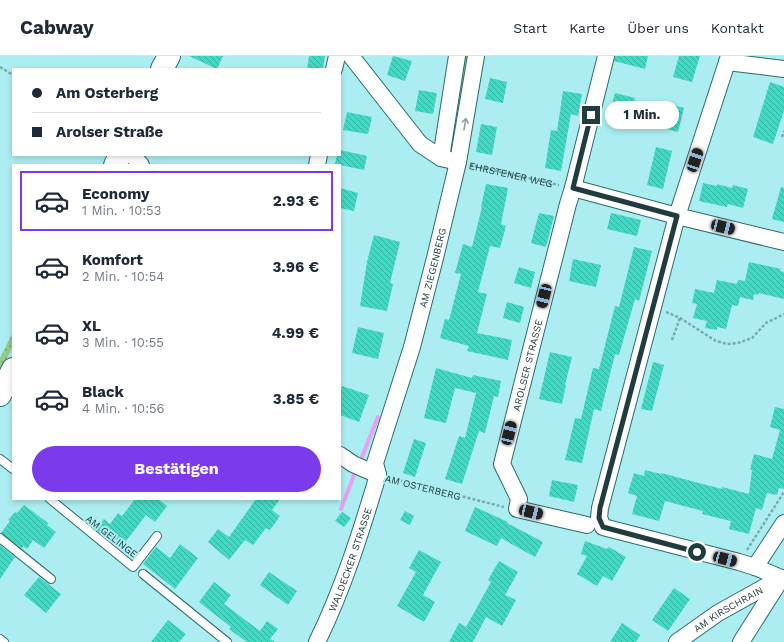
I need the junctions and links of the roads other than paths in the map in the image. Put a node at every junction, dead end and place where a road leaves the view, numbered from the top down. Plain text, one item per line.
1 (169, 56) edge
2 (337, 56) edge
3 (351, 56) edge
4 (457, 56) edge
5 (476, 56) edge
6 (606, 56) edge
7 (728, 59) edge
8 (163, 68) edge
9 (334, 68) edge
10 (784, 69) edge
11 (133, 156) edge
12 (441, 158) junction
13 (458, 162) junction
14 (140, 164) edge
15 (573, 188) junction
16 (677, 216) junction
17 (784, 242) edge
18 (341, 456) edge
19 (0, 459) edge
20 (12, 468) edge
21 (378, 475) junction
22 (51, 500) edge
23 (784, 522) edge
24 (587, 526) dead end
25 (157, 536) dead end
26 (0, 538) edge
27 (755, 567) junction
28 (142, 574) dead end
29 (783, 576) edge
30 (51, 579) dead end
31 (0, 639) edge
32 (4, 642) edge
33 (227, 642) edge
34 (317, 642) edge
35 (677, 642) edge
36 (741, 642) edge

1 - 8 street
2 - 9 street
3 - 12 street, EHRSTENER WEG
4 - 12 street
13 -> 5 street, AM ZIEGENBERG
6 - 15 street, AROLSER STRASSE
7 - 10 street
7 - 16 street
11 - 14 street
12 - 13 street, EHRSTENER WEG
13 - 21 street, AM ZIEGENBERG
15 - 16 street
15 - 24 street, AROLSER STRASSE
16 - 17 street
16 - 27 street
18 - 21 street, AM OSTERBERG
19 - 20 lane
21 - 34 street, WALDECKER STRASSE
22 - 25 lane, AM GELINGE
23 - 27 street
26 - 30 lane
27 - 29 street
28 - 33 lane
29 - 35 street, AM KIRSCHRAIN
29 - 36 street
31 - 32 lane

